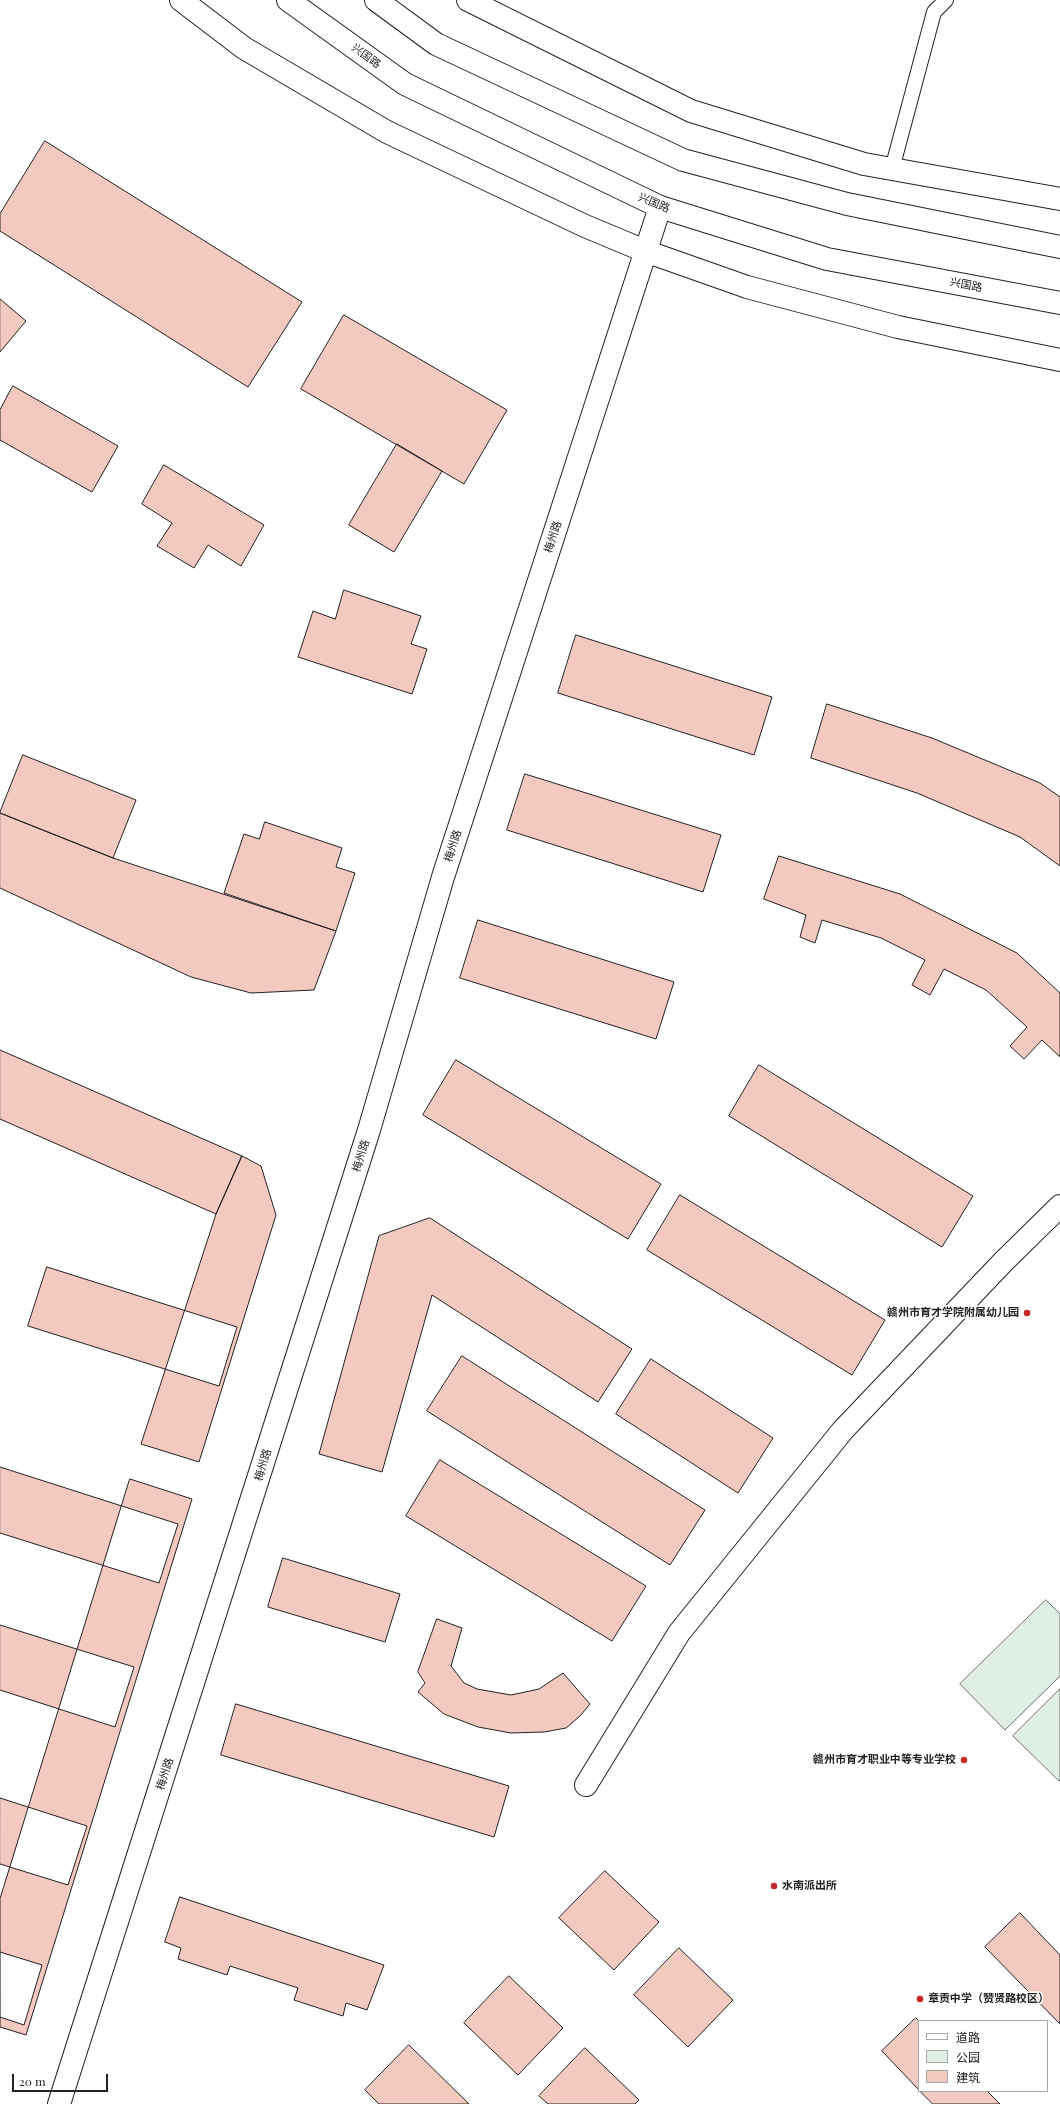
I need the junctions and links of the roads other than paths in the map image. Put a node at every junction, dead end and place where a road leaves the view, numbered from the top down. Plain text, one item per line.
1 (181, 0) edge
2 (288, 0) edge
3 (376, 0) edge
4 (468, 0) edge
5 (946, 0) edge
6 (892, 170) junction
7 (1060, 199) edge
8 (660, 208) junction
9 (1060, 247) edge
10 (645, 251) junction
11 (1060, 303) edge
12 (1060, 360) edge
13 (1060, 1206) edge
14 (586, 1785) dead end
15 (59, 2104) edge

1 - 10 street
2 - 8 street, 兴国路
3 - 9 street
4 - 6 street
5 - 6 lane
6 - 7 street
8 - 10 street, 梅州路
8 - 11 street, 兴国路
10 - 12 street
10 - 15 street, 梅州路
13 - 14 street

